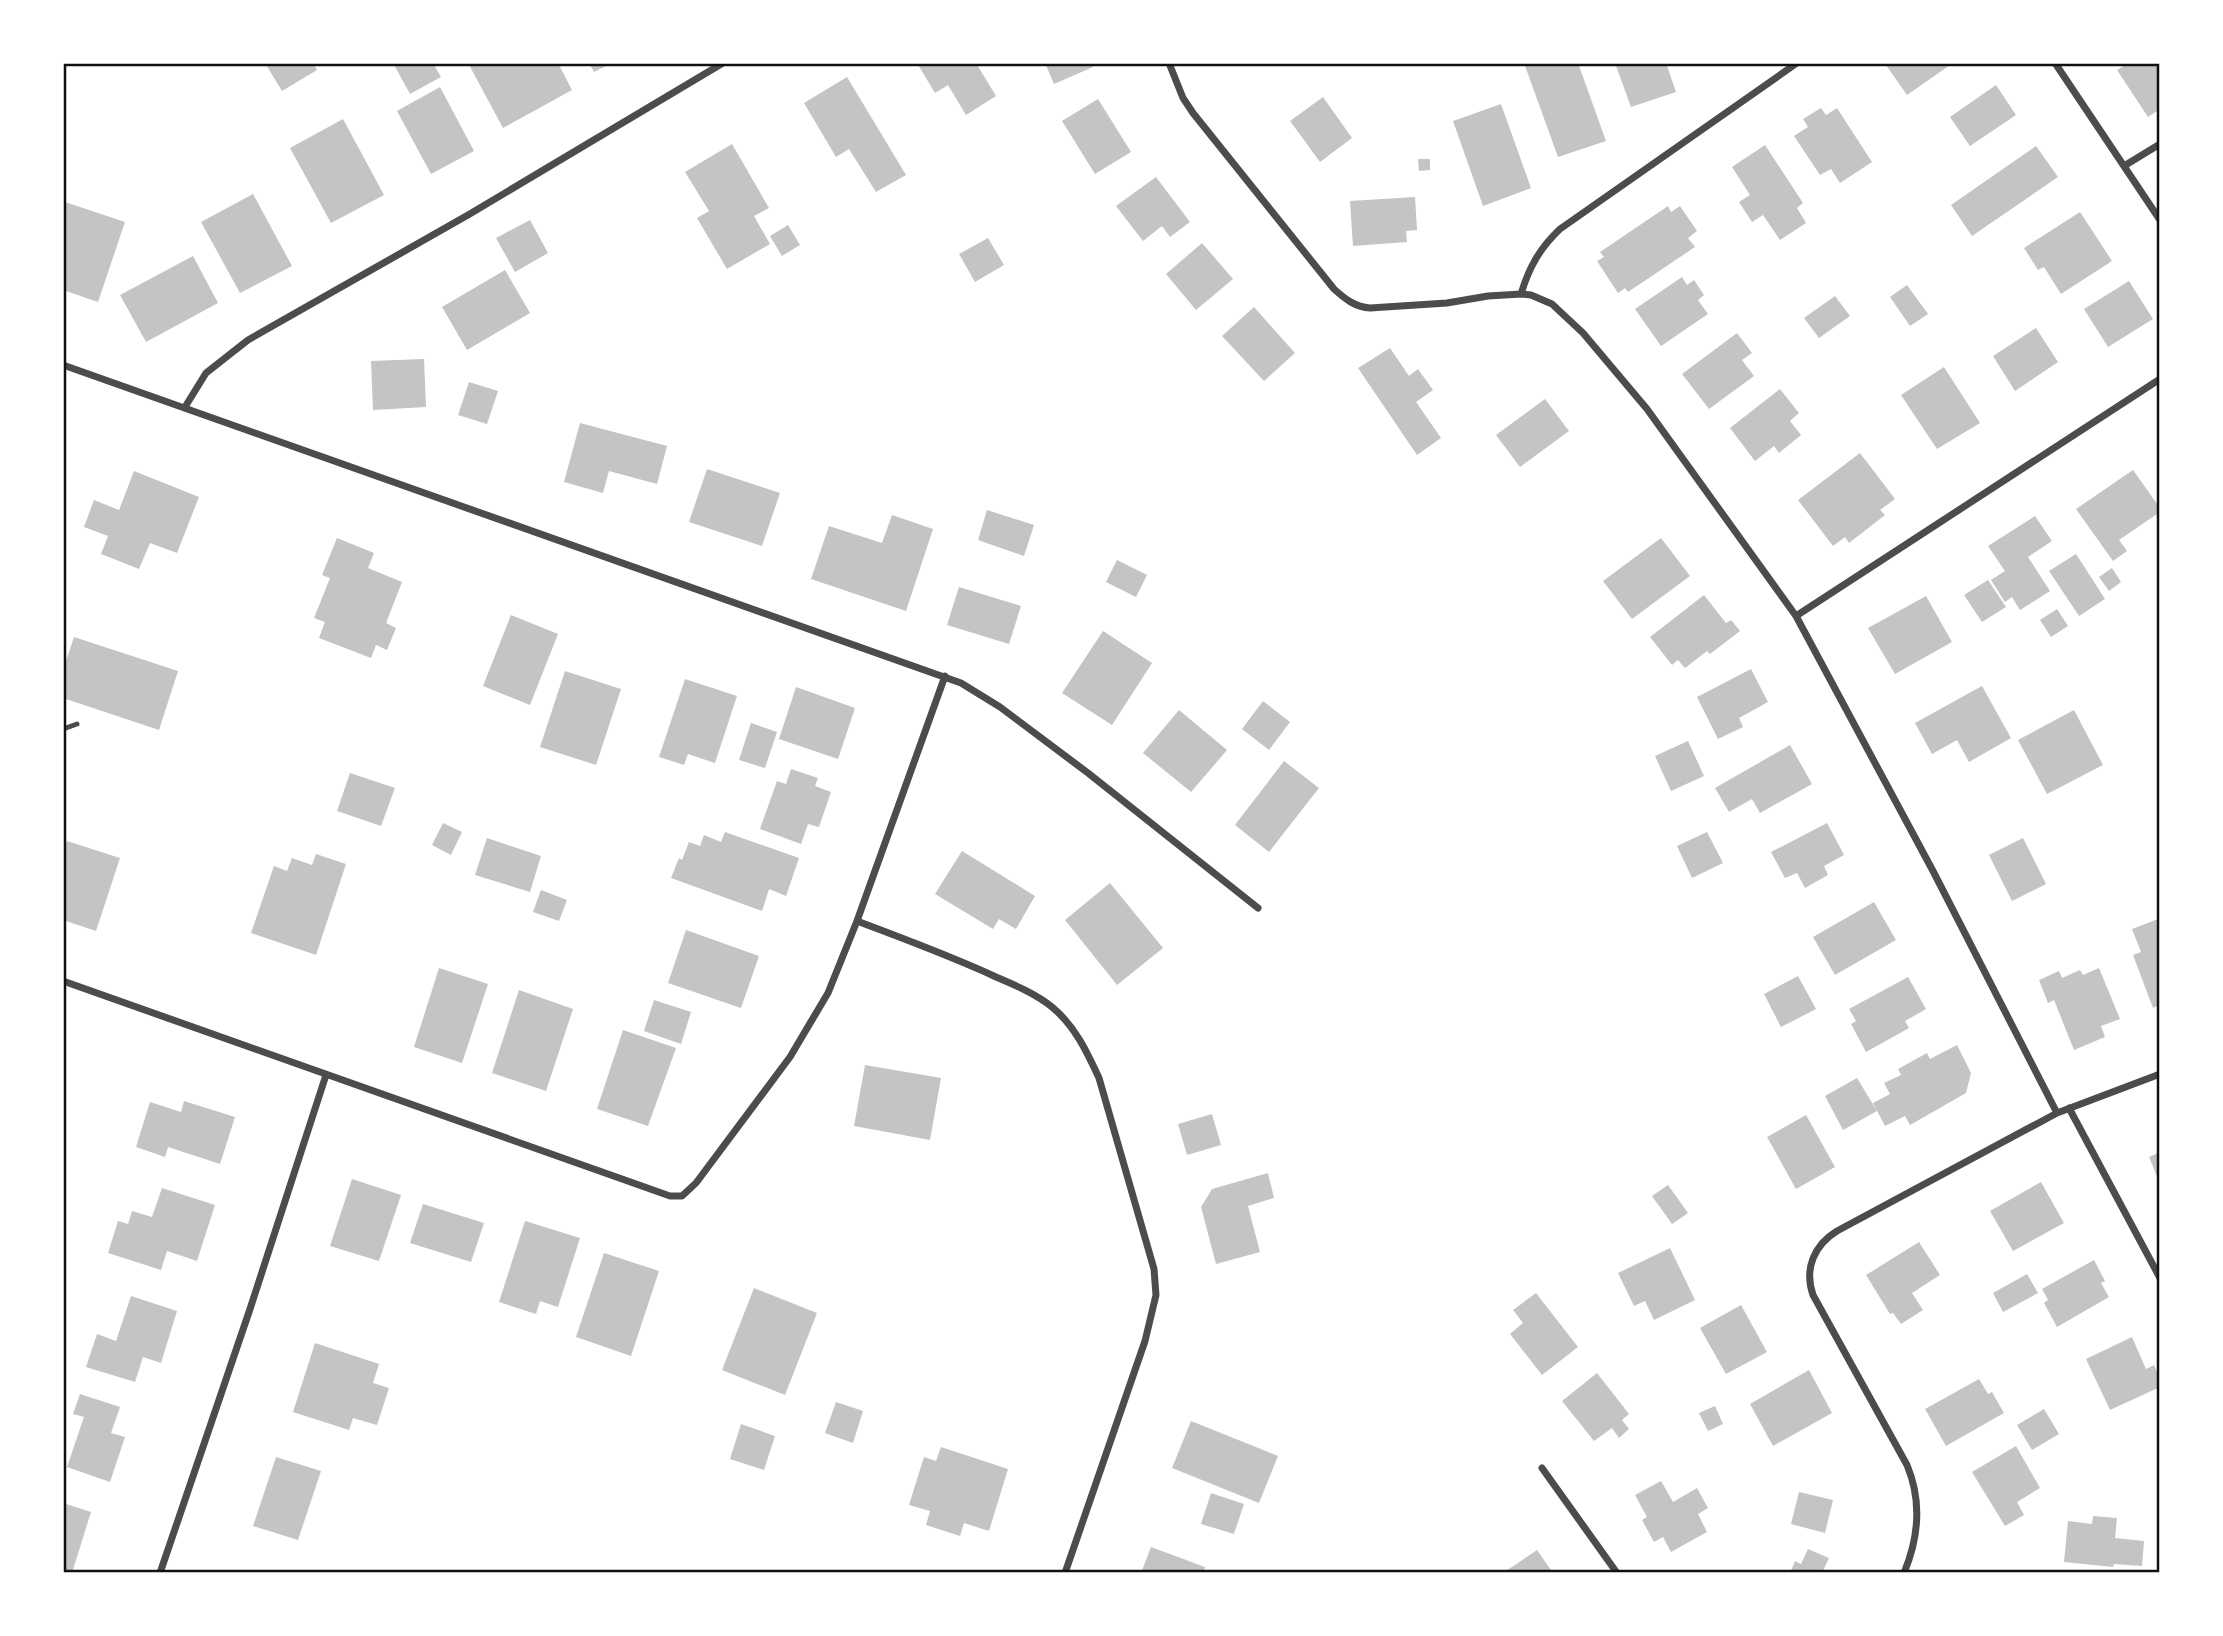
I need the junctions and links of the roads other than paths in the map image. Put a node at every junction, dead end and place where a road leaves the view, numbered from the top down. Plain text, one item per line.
1 (723, 63) edge
2 (1169, 63) edge
3 (1797, 63) edge
4 (2055, 63) edge
5 (709, 67) edge
6 (2160, 144) edge
7 (2124, 166) junction
8 (2160, 220) edge
9 (1521, 294) junction
10 (63, 365) edge
11 (2160, 379) edge
12 (185, 407) junction
13 (1796, 616) junction
14 (945, 676) junction
15 (77, 724) dead end
16 (63, 729) edge
17 (1258, 908) dead end
18 (857, 921) junction
19 (63, 981) edge
20 (2160, 1074) edge
21 (326, 1075) junction
22 (2069, 1108) junction
23 (2057, 1112) junction
24 (2160, 1278) edge
25 (1542, 1468) dead end
26 (160, 1573) edge
27 (1065, 1573) edge
28 (1617, 1573) edge
29 (1904, 1573) edge

1 - 5 street
2 - 9 street
3 - 9 street
4 - 7 street
5 - 12 street
6 - 7 street
7 - 8 street
9 - 13 street
10 - 12 street
11 - 13 street
12 - 14 street
13 - 23 street
14 - 17 street
14 - 18 street
15 - 16 lane
18 - 21 street
18 - 27 street
19 - 21 street
20 - 22 street
21 - 26 street
22 - 23 street
22 - 24 street
23 - 29 street
25 - 28 street

